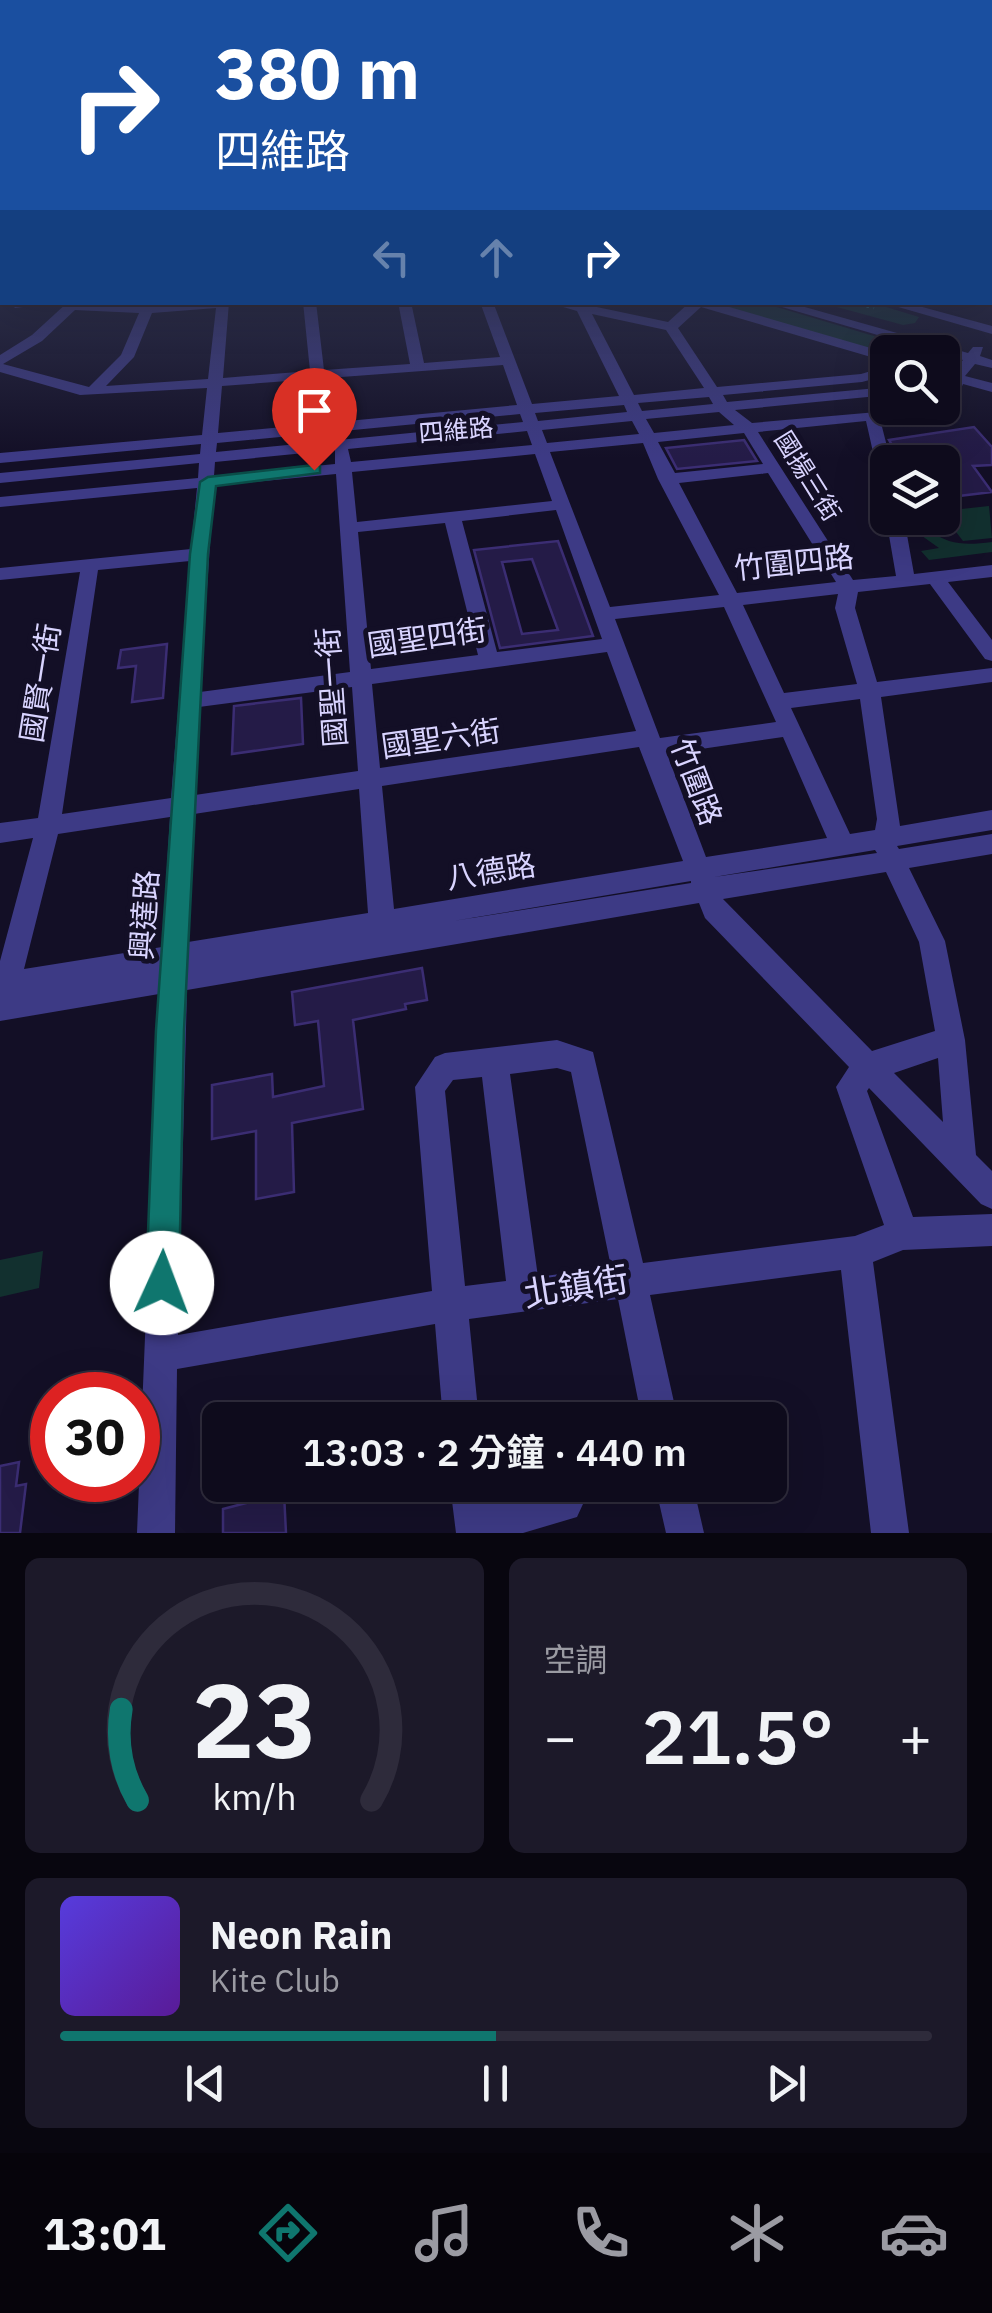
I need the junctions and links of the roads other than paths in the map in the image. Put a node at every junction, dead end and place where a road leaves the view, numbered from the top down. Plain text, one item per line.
1 (62, 316) edge
2 (144, 316) edge
3 (221, 316) edge
4 (311, 316) edge
5 (407, 316) edge
6 (491, 316) edge
7 (586, 316) edge
8 (617, 316) edge
9 (683, 316) edge
10 (741, 316) edge
11 (819, 316) edge
12 (844, 316) edge
13 (936, 316) edge
14 (945, 318) junction
15 (964, 323) junction
16 (671, 327) junction
17 (990, 330) edge
18 (889, 335) edge
19 (897, 335) edge
20 (929, 335) edge
21 (955, 335) edge
22 (37, 338) junction
23 (0, 339) edge
24 (870, 353) edge
25 (981, 353) edge
26 (506, 361) junction
27 (0, 364) edge
28 (992, 364) edge
29 (418, 368) junction
30 (960, 368) edge
31 (318, 376) junction
32 (870, 376) edge
33 (960, 379) edge
34 (213, 385) junction
35 (992, 388) edge
36 (93, 391) junction
37 (714, 391) junction
38 (870, 393) edge
39 (629, 400) junction
40 (725, 410) junction
41 (870, 416) edge
42 (638, 418) junction
43 (531, 428) junction
44 (748, 428) junction
45 (647, 436) junction
46 (343, 457) junction
47 (6, 458) edge
48 (210, 461) junction
49 (773, 468) junction
50 (3, 478) edge
51 (666, 479) junction
52 (0, 499) edge
53 (558, 505) junction
54 (452, 518) junction
55 (350, 528) junction
56 (898, 535) edge
57 (199, 554) junction
58 (90, 564) junction
59 (992, 571) edge
60 (0, 574) edge
61 (934, 578) junction
62 (906, 582) junction
63 (849, 588) junction
64 (731, 600) junction
65 (602, 614) junction
66 (613, 644) junction
67 (992, 654) edge
68 (489, 660) junction
69 (992, 675) edge
70 (362, 677) junction
71 (870, 690) junction
72 (190, 701) junction
73 (777, 702) junction
74 (789, 728) junction
75 (648, 743) junction
76 (369, 780) junction
77 (185, 807) junction
78 (992, 820) edge
79 (48, 827) junction
80 (0, 833) edge
81 (992, 844) edge
82 (840, 845) junction
83 (890, 849) junction
84 (702, 882) junction
85 (382, 922) junction
86 (174, 969) junction
87 (2, 993) edge
88 (951, 1040) junction
89 (494, 1061) junction
90 (868, 1067) junction
91 (961, 1162) junction
92 (992, 1193) edge
93 (992, 1230) edge
94 (903, 1234) junction
95 (855, 1252) junction
96 (629, 1278) junction
97 (524, 1296) junction
98 (448, 1305) junction
99 (160, 1355) junction
100 (460, 1402) edge
101 (656, 1402) edge
102 (471, 1502) edge
103 (678, 1502) edge
104 (564, 1504) dead end
105 (475, 1530) edge
106 (156, 1533) edge
107 (685, 1533) edge
108 (890, 1533) edge

1 - 22 street
2 - 36 street
3 - 34 street, 興達路
4 - 31 street
5 - 29 street
6 - 26 street, 竹圍路
7 - 39 street
8 - 16 street
9 - 16 street
10 - 24 street
11 - 18 street
12 - 19 street
13 - 14 street
14 - 15 street
14 - 20 street
15 - 17 street
15 - 21 street
16 - 37 street, 國揚三街
17 - 25 street
22 - 23 street
22 - 27 street
25 - 28 street
25 - 30 street
26 - 29 street
26 - 43 street, 竹圍路
27 - 36 street
29 - 31 street
31 - 34 street
32 - 37 street, 四維路
33 - 35 street
34 - 36 street
34 - 48 street, 興達路
37 - 39 street, 四維路
37 - 40 street, 國揚三街
38 - 40 street, 四維路
39 - 42 street
39 - 43 street, 四維路
40 - 42 street, 四維路
40 - 44 street, 國揚三街
41 - 44 street, 四維路
42 - 43 street, 四維路
42 - 45 street
43 - 45 street, 四維路
43 - 46 street, 四維路
43 - 48 street, 四維路
43 - 53 street, 竹圍路
44 - 45 street, 四維路
44 - 49 street, 國揚三街
45 - 51 street
46 - 48 street, 四維路
46 - 55 street, 國聖一街
47 - 48 street, 四維路
47 - 50 street
48 - 50 street, 四維路
48 - 52 street, 四維路
48 - 57 street, 興達路
49 - 51 street
49 - 63 street, 國揚三街
50 - 52 street
51 - 64 street
53 - 54 street
53 - 65 street, 竹圍路
54 - 55 street
54 - 68 street
55 - 70 street, 國聖一街
56 - 62 street
57 - 58 street
57 - 72 street, 興達路
58 - 60 street
58 - 79 street, 國賢一街
59 - 61 street, 竹圍四路
61 - 62 street, 竹圍四路
61 - 67 street
62 - 63 street, 竹圍四路
63 - 64 street, 竹圍四路
63 - 71 street
64 - 65 street, 竹圍四路
64 - 73 street
65 - 66 street, 竹圍路
66 - 68 street, 國聖四街
66 - 75 street, 竹圍路
68 - 70 street, 國聖四街
69 - 71 street
70 - 72 street, 國聖四街
70 - 76 street, 國聖一街
71 - 73 street
71 - 83 street
72 - 77 street, 興達路
73 - 74 street
74 - 75 street, 國聖六街
74 - 82 street
75 - 76 street, 國聖六街
75 - 84 street, 竹圍路
76 - 77 street, 國聖六街
76 - 85 street, 國聖一街
77 - 79 street, 國聖六街
77 - 86 street, 興達路
78 - 83 street, 八德路
79 - 80 street, 國聖六街
79 - 87 street, 國賢一街
81 - 83 street, 八德路
82 - 83 street, 八德路
82 - 84 street, 八德路
83 - 84 street, 八德路
83 - 88 street
84 - 85 street, 八德路
84 - 86 street, 八德路
84 - 90 street, 竹圍路
85 - 86 street, 八德路
86 - 87 street, 八德路
86 - 99 street, 興達路
88 - 90 street
88 - 91 street
89 - 96 street
89 - 97 street
89 - 98 street
90 - 91 street, 竹圍路
90 - 94 street
91 - 92 street, 竹圍路
93 - 94 street, 北鎮街
94 - 95 street, 北鎮街
95 - 96 street, 北鎮街
95 - 108 street
96 - 97 street, 北鎮街
96 - 101 street
97 - 98 street, 北鎮街
98 - 99 street, 北鎮街
98 - 100 street
99 - 106 street, 興達路
102 - 105 street
103 - 107 street
104 - 105 street

